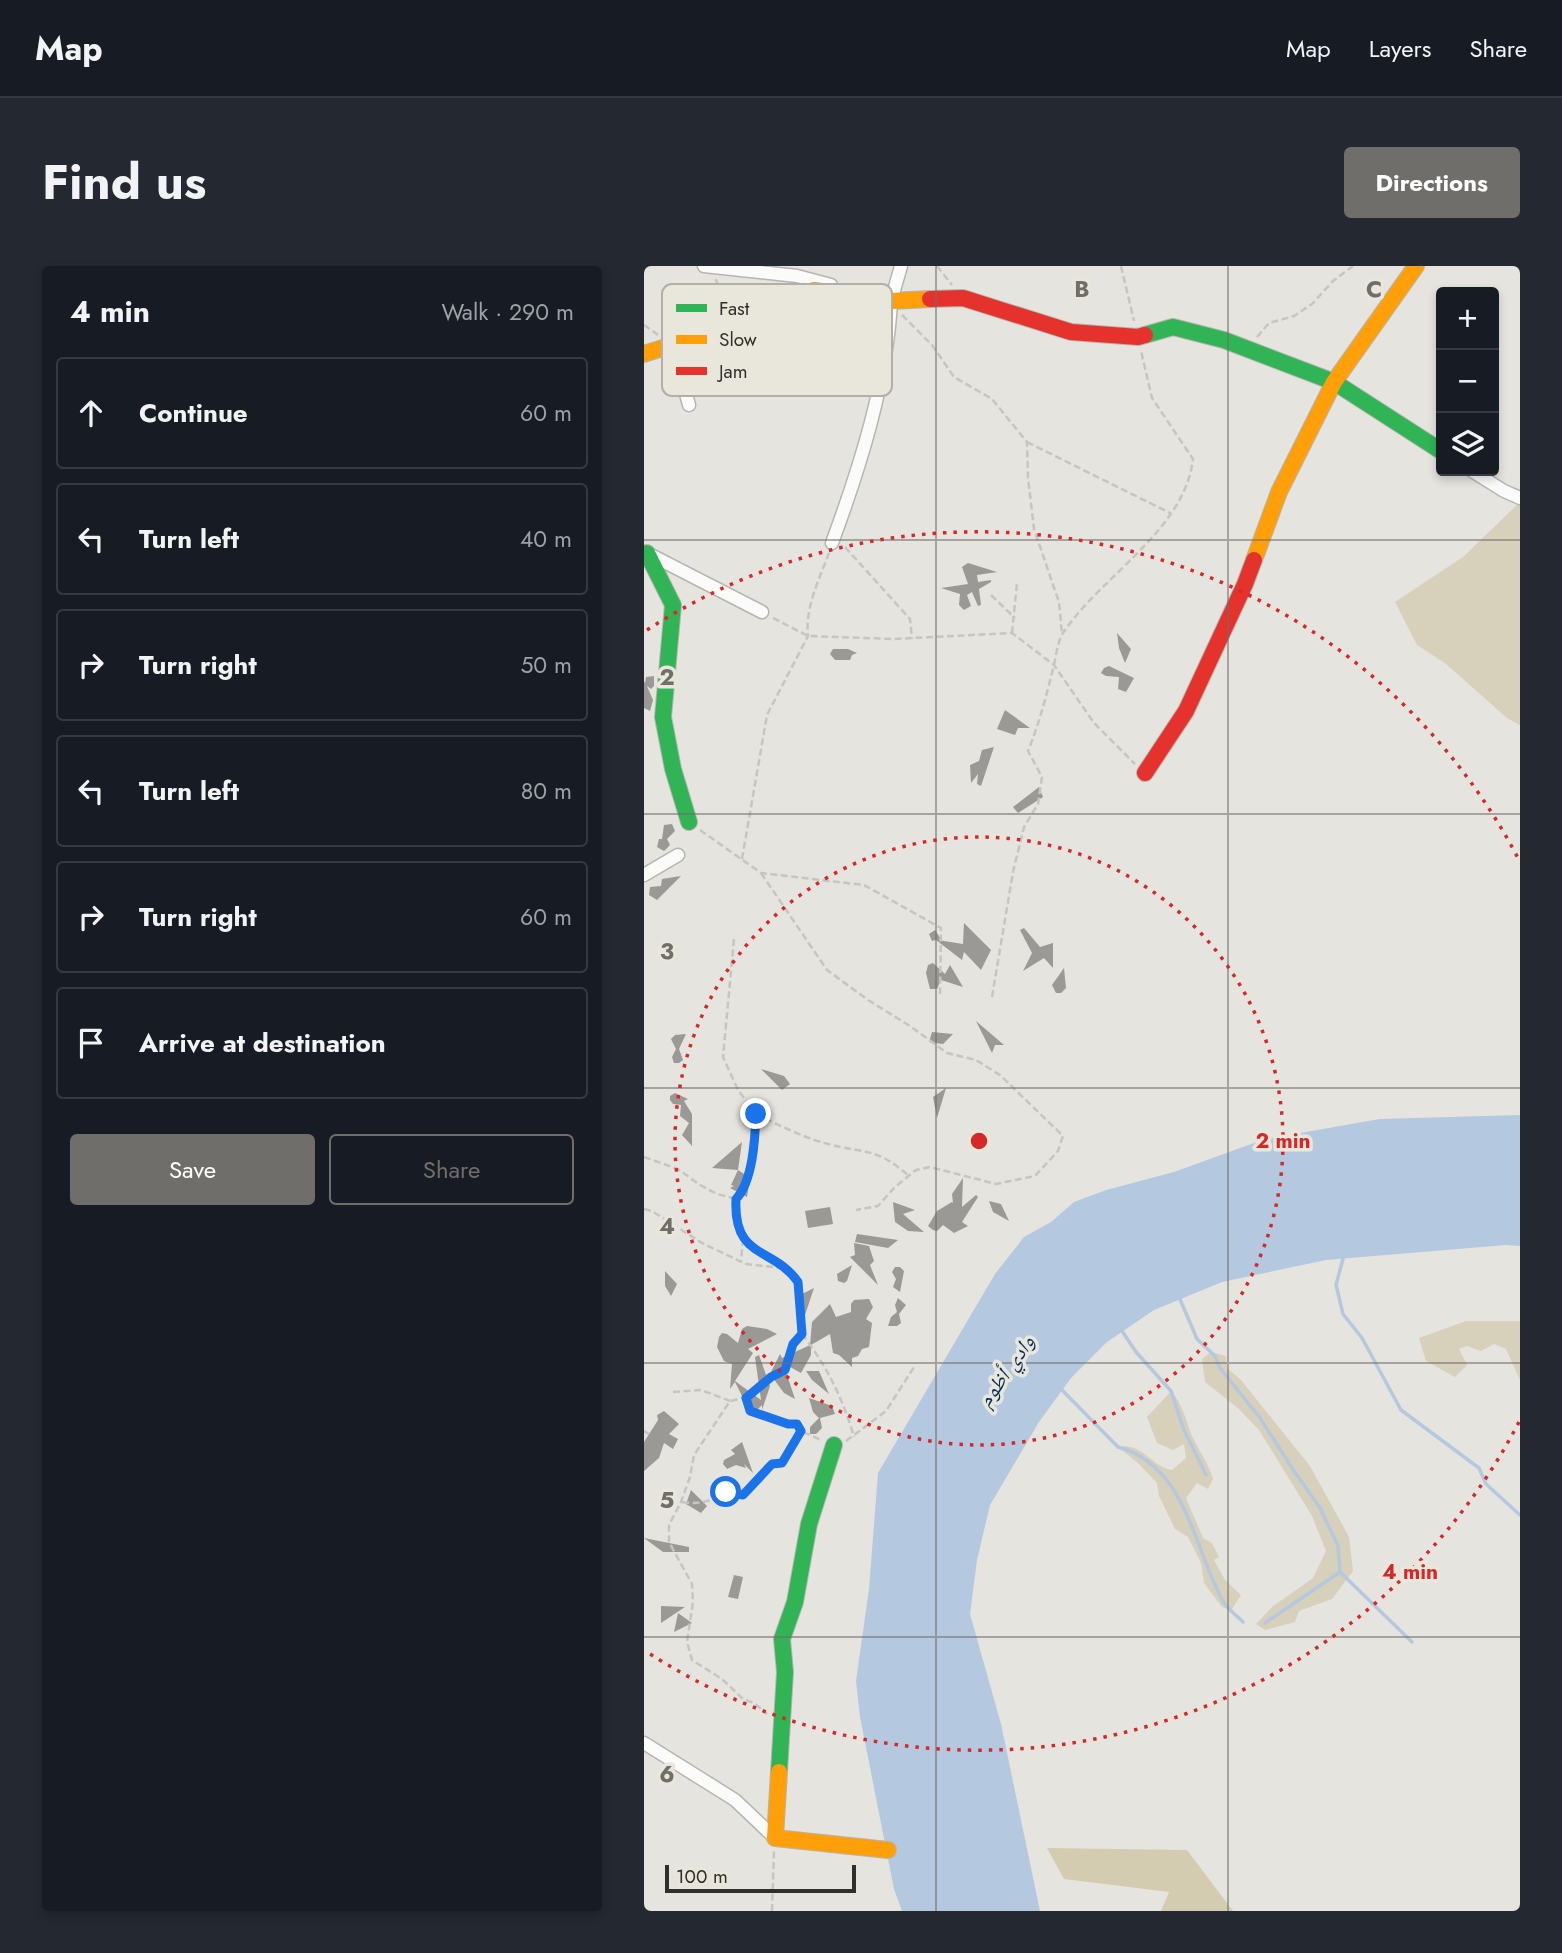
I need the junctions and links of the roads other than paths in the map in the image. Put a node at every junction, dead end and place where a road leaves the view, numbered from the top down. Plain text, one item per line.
1 (901, 266) edge
2 (1416, 266) edge
3 (706, 267) edge
4 (796, 271) edge
5 (837, 284) edge
6 (892, 298) edge
7 (892, 301) edge
8 (662, 349) edge
9 (644, 354) edge
10 (1334, 382) junction
11 (687, 396) edge
12 (875, 396) edge
13 (689, 405) dead end
14 (1436, 448) edge
15 (1480, 476) edge
16 (1520, 498) edge
17 (832, 543) road end
18 (645, 552) edge
19 (761, 612) road end
20 (1145, 773) road end
21 (689, 822) road end
22 (678, 855) dead end
23 (644, 875) edge
24 (834, 1445) road end
25 (644, 1743) edge
26 (775, 1838) junction
27 (888, 1850) dead end

1 - 6 street
2 - 10 street
3 - 4 street
4 - 5 street
7 - 10 street
8 - 9 street
10 - 14 street
10 - 20 street
11 - 13 street
12 - 17 street
15 - 16 street
18 - 19 street
18 - 21 street
22 - 23 street
24 - 26 street
25 - 26 street
26 - 27 street

